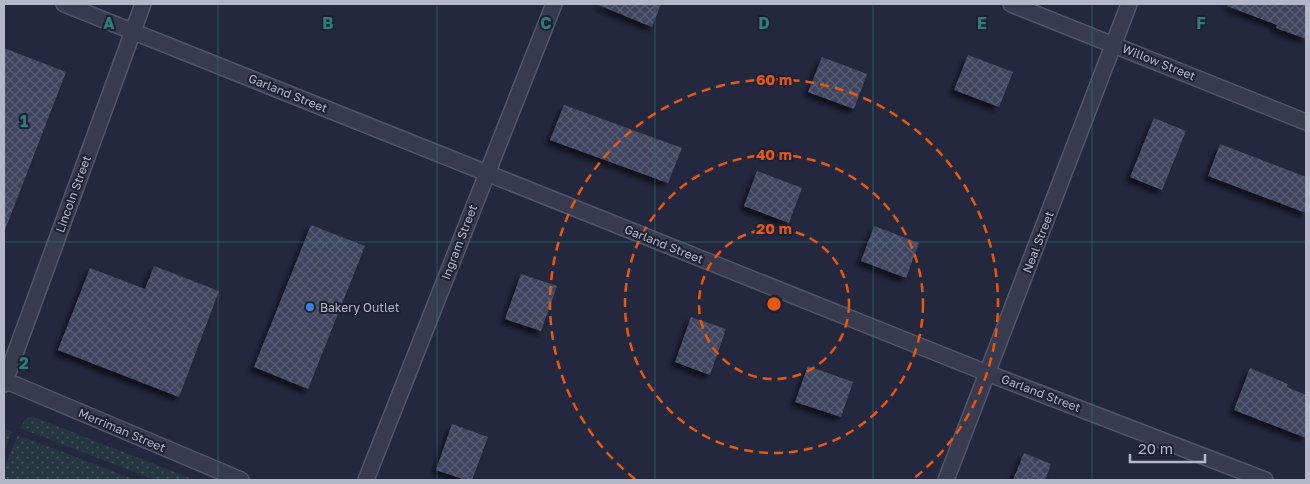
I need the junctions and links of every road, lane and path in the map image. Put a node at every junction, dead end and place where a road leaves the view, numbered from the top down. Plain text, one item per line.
1 (64, 4) edge
2 (143, 4) edge
3 (554, 4) edge
4 (1011, 4) edge
5 (1129, 4) edge
6 (133, 30) junction
7 (1114, 44) junction
8 (1306, 122) edge
9 (486, 173) junction
10 (988, 373) junction
11 (4, 382) edge
12 (241, 480) edge
13 (366, 480) edge
14 (946, 480) edge
15 (1266, 480) edge

1 - 6 street, Garland Street
2 - 6 street, Lincoln Street
3 - 9 street, Ingram Street
4 - 7 street, Willow Street
5 - 7 street, Neal Street
6 - 9 street, Garland Street
6 - 11 street, Lincoln Street
7 - 8 street, Willow Street
7 - 10 street, Neal Street
9 - 10 street, Garland Street
9 - 13 street, Ingram Street
10 - 14 street, Neal Street
10 - 15 street, Garland Street
11 - 12 street, Merriman Street

